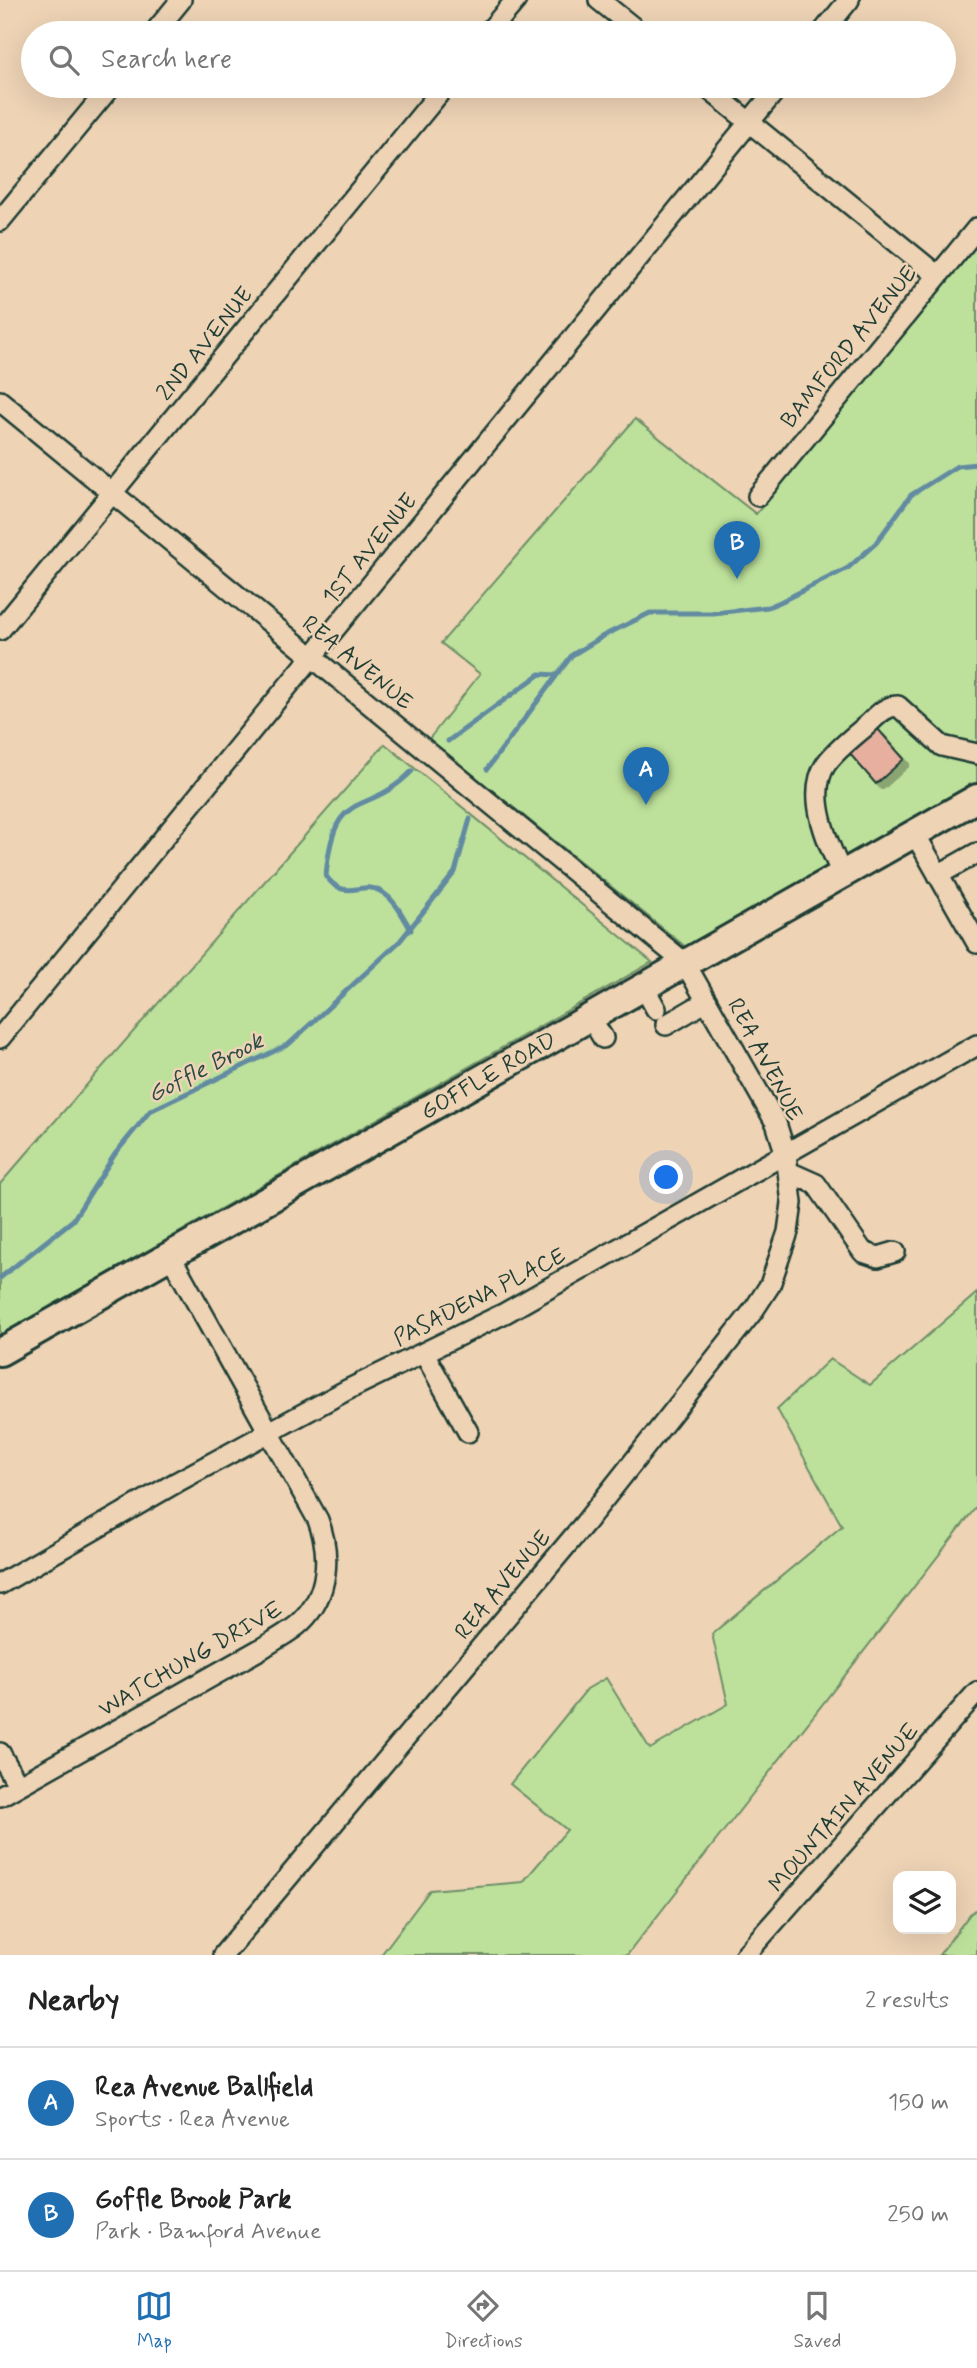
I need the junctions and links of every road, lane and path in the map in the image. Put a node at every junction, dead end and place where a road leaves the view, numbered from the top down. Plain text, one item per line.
1 (181, 0) edge
2 (516, 0) edge
3 (599, 0) edge
4 (849, 0) edge
5 (164, 21) edge
6 (498, 21) edge
7 (625, 21) edge
8 (832, 21) edge
9 (101, 98) edge
10 (435, 98) edge
11 (720, 98) edge
12 (769, 98) edge
13 (749, 122) junction
14 (0, 221) edge
15 (977, 228) edge
16 (938, 276) junction
17 (0, 401) edge
18 (113, 493) junction
19 (758, 496) dead end
20 (0, 630) edge
21 (313, 656) junction
22 (977, 754) edge
23 (977, 798) edge
24 (915, 834) junction
25 (977, 853) edge
26 (842, 874) junction
27 (938, 875) junction
28 (977, 943) edge
29 (685, 963) junction
30 (707, 1001) junction
31 (655, 1007) junction
32 (0, 1038) edge
33 (977, 1045) edge
34 (787, 1163) junction
35 (895, 1252) dead end
36 (170, 1255) junction
37 (0, 1352) edge
38 (424, 1353) junction
39 (468, 1432) dead end
40 (270, 1433) junction
41 (0, 1584) edge
42 (977, 1692) edge
43 (0, 1753) edge
44 (18, 1786) junction
45 (0, 1796) edge
46 (223, 1955) edge
47 (745, 1955) edge

1 - 5 street
2 - 6 street
3 - 7 street
4 - 8 street
9 - 14 street
10 - 18 street, 2ND AVENUE
11 - 13 street
12 - 13 street, 1ST AVENUE
13 - 16 street
13 - 21 street, 1ST AVENUE
15 - 16 street, BAMFORD AVENUE
16 - 19 street, BAMFORD AVENUE
17 - 18 street, REA AVENUE
18 - 20 street, 2ND AVENUE
18 - 21 street, REA AVENUE
21 - 29 street, REA AVENUE
21 - 32 street, 1ST AVENUE
22 - 26 street
23 - 24 main road, GOFFLE ROAD
24 - 26 main road, GOFFLE ROAD
24 - 27 street
25 - 27 street
26 - 29 main road, GOFFLE ROAD
27 - 28 street
29 - 30 street, REA AVENUE
29 - 31 main road, GOFFLE ROAD
30 - 31 street
30 - 34 street, REA AVENUE
31 - 36 main road, GOFFLE ROAD
33 - 34 street, PASADENA PLACE
34 - 35 street
34 - 38 street, PASADENA PLACE
34 - 46 street, REA AVENUE
36 - 37 main road, GOFFLE ROAD
36 - 40 street, WATCHUNG DRIVE
38 - 39 street
38 - 40 street, PASADENA PLACE
40 - 41 street, PASADENA PLACE
40 - 44 street, WATCHUNG DRIVE
42 - 47 street, MOUNTAIN AVENUE
43 - 44 street
44 - 45 street, WATCHUNG DRIVE

